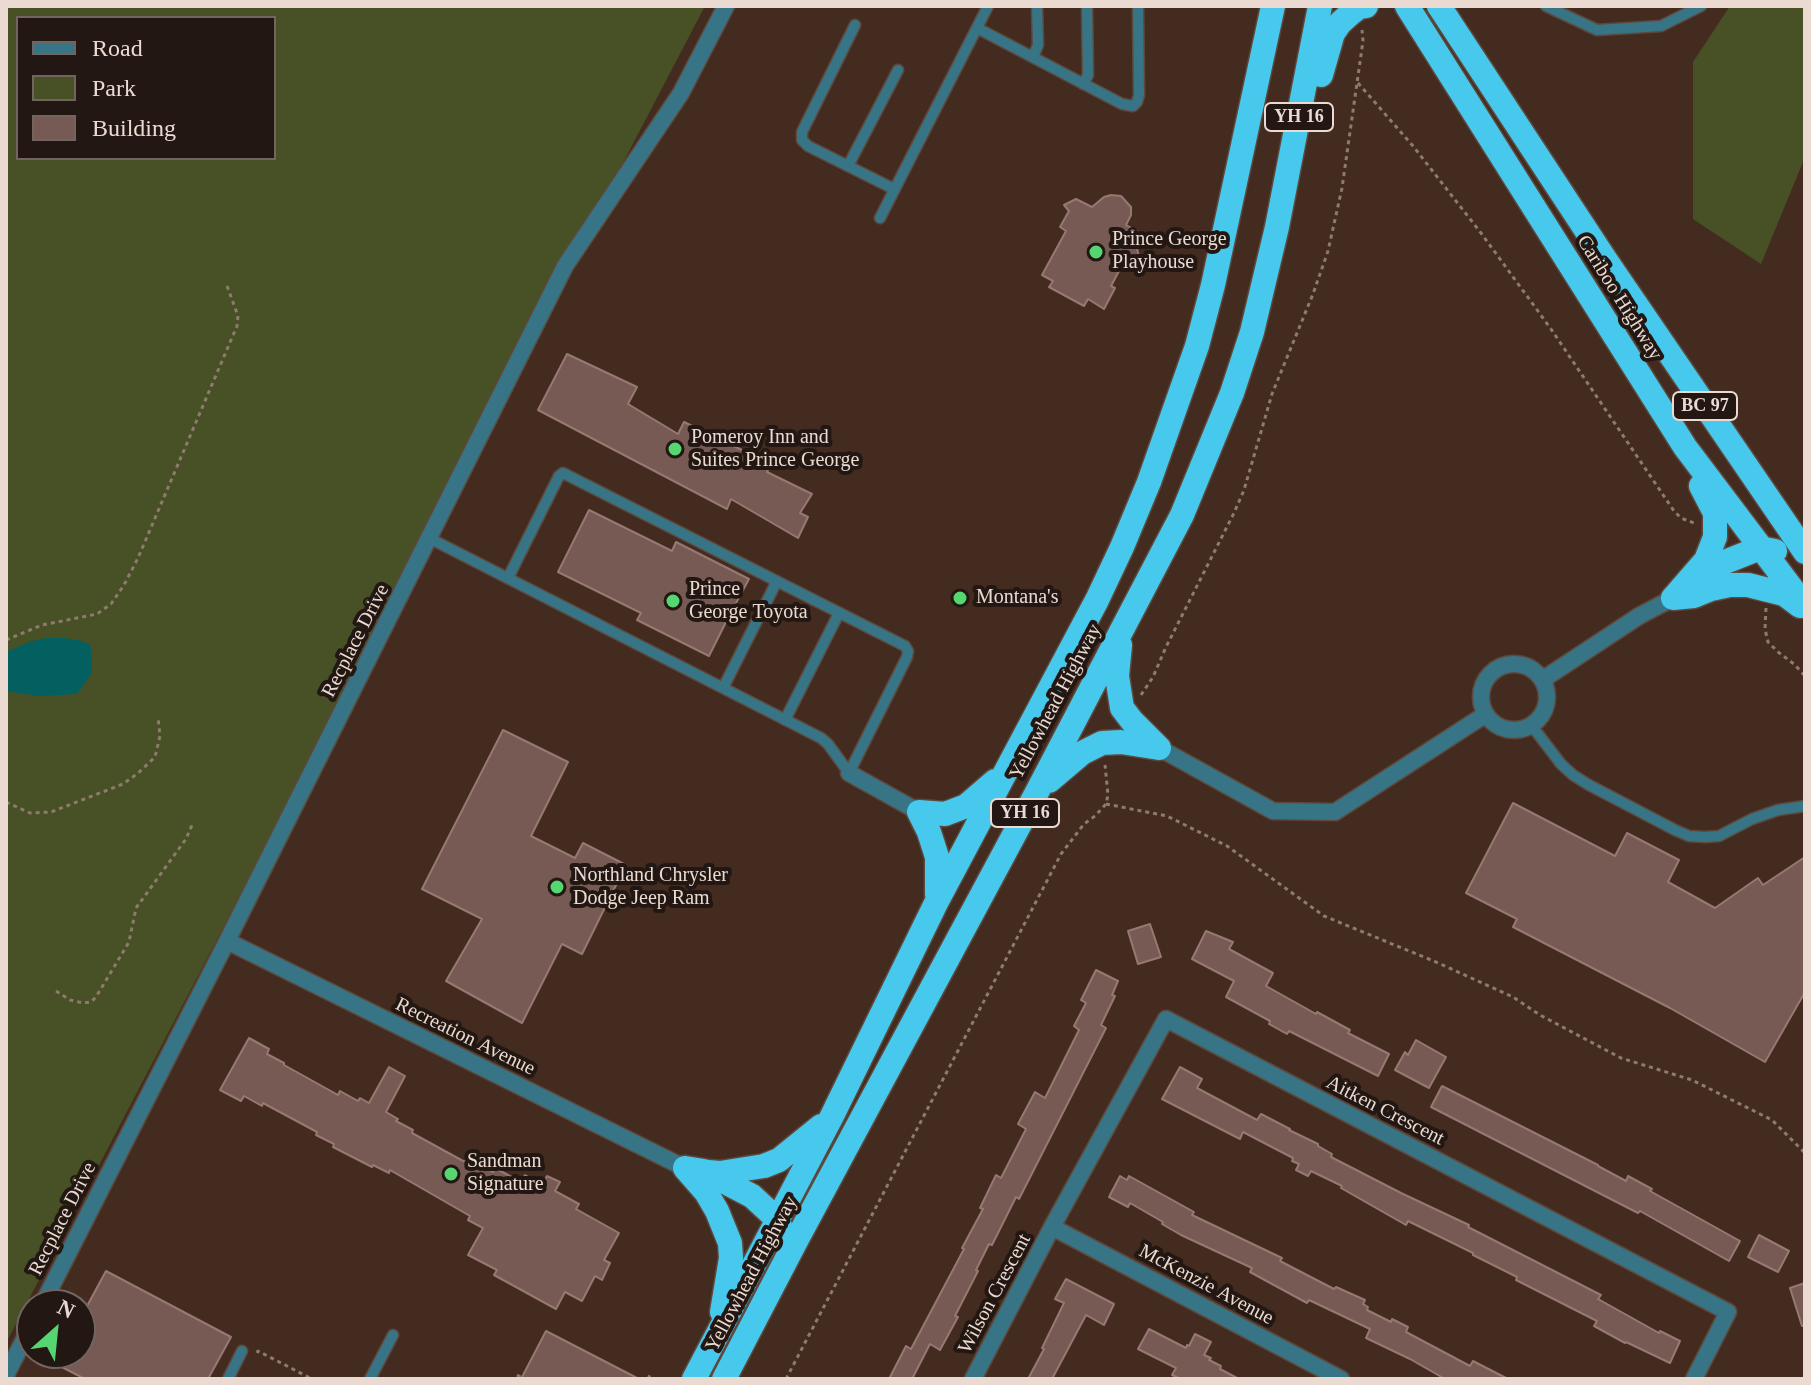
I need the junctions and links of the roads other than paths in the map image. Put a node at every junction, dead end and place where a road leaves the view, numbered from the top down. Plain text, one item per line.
1 (726, 6) edge
2 (988, 6) edge
3 (1037, 6) edge
4 (1087, 6) edge
5 (1138, 6) edge
6 (1273, 6) edge
7 (1320, 6) edge
8 (1369, 6) edge
9 (1407, 6) edge
10 (1439, 6) edge
11 (1546, 6) edge
12 (1701, 6) edge
13 (855, 25) dead end
14 (977, 28) junction
15 (1422, 29) junction
16 (1033, 57) junction
17 (898, 70) dead end
18 (1083, 84) junction
19 (848, 166) junction
20 (894, 189) junction
21 (880, 218) dead end
22 (1277, 227) junction
23 (1685, 447) junction
24 (429, 538) junction
25 (1760, 548) junction
26 (1805, 552) edge
27 (1805, 568) edge
28 (1695, 574) junction
29 (508, 578) junction
30 (777, 581) junction
31 (1673, 598) junction
32 (1805, 608) edge
33 (839, 613) junction
34 (1121, 630) junction
35 (1542, 680) junction
36 (723, 688) junction
37 (1486, 714) junction
38 (785, 720) junction
39 (1532, 726) junction
40 (1159, 748) junction
41 (1008, 768) junction
42 (849, 773) junction
43 (1036, 794) junction
44 (1805, 806) edge
45 (919, 812) junction
46 (937, 901) junction
47 (227, 941) junction
48 (832, 1116) junction
49 (695, 1170) junction
50 (778, 1220) junction
51 (1052, 1227) junction
52 (50, 1289) edge
53 (760, 1311) junction
54 (718, 1334) junction
55 (393, 1335) dead end
56 (242, 1351) dead end
57 (16, 1355) edge
58 (6, 1375) edge
59 (228, 1379) edge
60 (370, 1379) edge
61 (694, 1379) edge
62 (724, 1379) edge
63 (973, 1379) edge
64 (1341, 1379) edge
65 (1694, 1379) edge

1 - 24 street, Recplace Drive
2 - 14 lane
3 - 16 lane
4 - 18 lane
5 - 18 lane
6 - 41 highway, Yellowhead Highway / YH 16
7 - 22 highway, Yellowhead Highway / YH 16
8 - 15 highway
8 - 22 highway
9 - 15 highway, Cariboo Highway / BC 97
10 - 26 highway, Cariboo Highway / BC 97
11 - 12 lane
13 - 19 lane
14 - 16 lane
14 - 20 lane
15 - 23 highway, Cariboo Highway / BC 97
16 - 18 lane
17 - 19 lane
19 - 20 lane
20 - 21 lane
22 - 34 highway, Yellowhead Highway / YH 16
23 - 25 highway, Cariboo Highway / BC 97
23 - 28 highway
24 - 29 lane
24 - 47 street, Recplace Drive
25 - 27 highway
25 - 28 highway
25 - 32 highway, Cariboo Highway / BC 97
28 - 31 highway
29 - 30 lane
29 - 36 lane
30 - 33 lane
30 - 36 lane
31 - 32 highway
31 - 35 street
33 - 38 lane
33 - 42 lane
34 - 40 highway
34 - 43 highway, Yellowhead Highway / YH 16
35 - 37 street
35 - 39 street
36 - 38 lane
37 - 39 street
37 - 40 street
38 - 42 lane
39 - 44 lane
40 - 43 highway
41 - 45 highway
41 - 46 highway, Yellowhead Highway / YH 16
42 - 45 street
43 - 53 highway, Yellowhead Highway / YH 16
45 - 46 highway
46 - 48 highway, Yellowhead Highway / YH 16
47 - 49 street, Recreation Avenue
47 - 52 street, Recplace Drive
48 - 49 highway
48 - 50 highway, Yellowhead Highway / YH 16
49 - 50 highway
49 - 54 highway
50 - 53 highway
50 - 54 highway, Yellowhead Highway / YH 16
51 - 63 street, Wilson Crescent
51 - 64 street, McKenzie Avenue
51 - 65 street, Aitken Crescent
53 - 62 highway, Yellowhead Highway / YH 16
54 - 61 highway, Yellowhead Highway / YH 16
55 - 60 lane
56 - 59 lane
57 - 58 street

